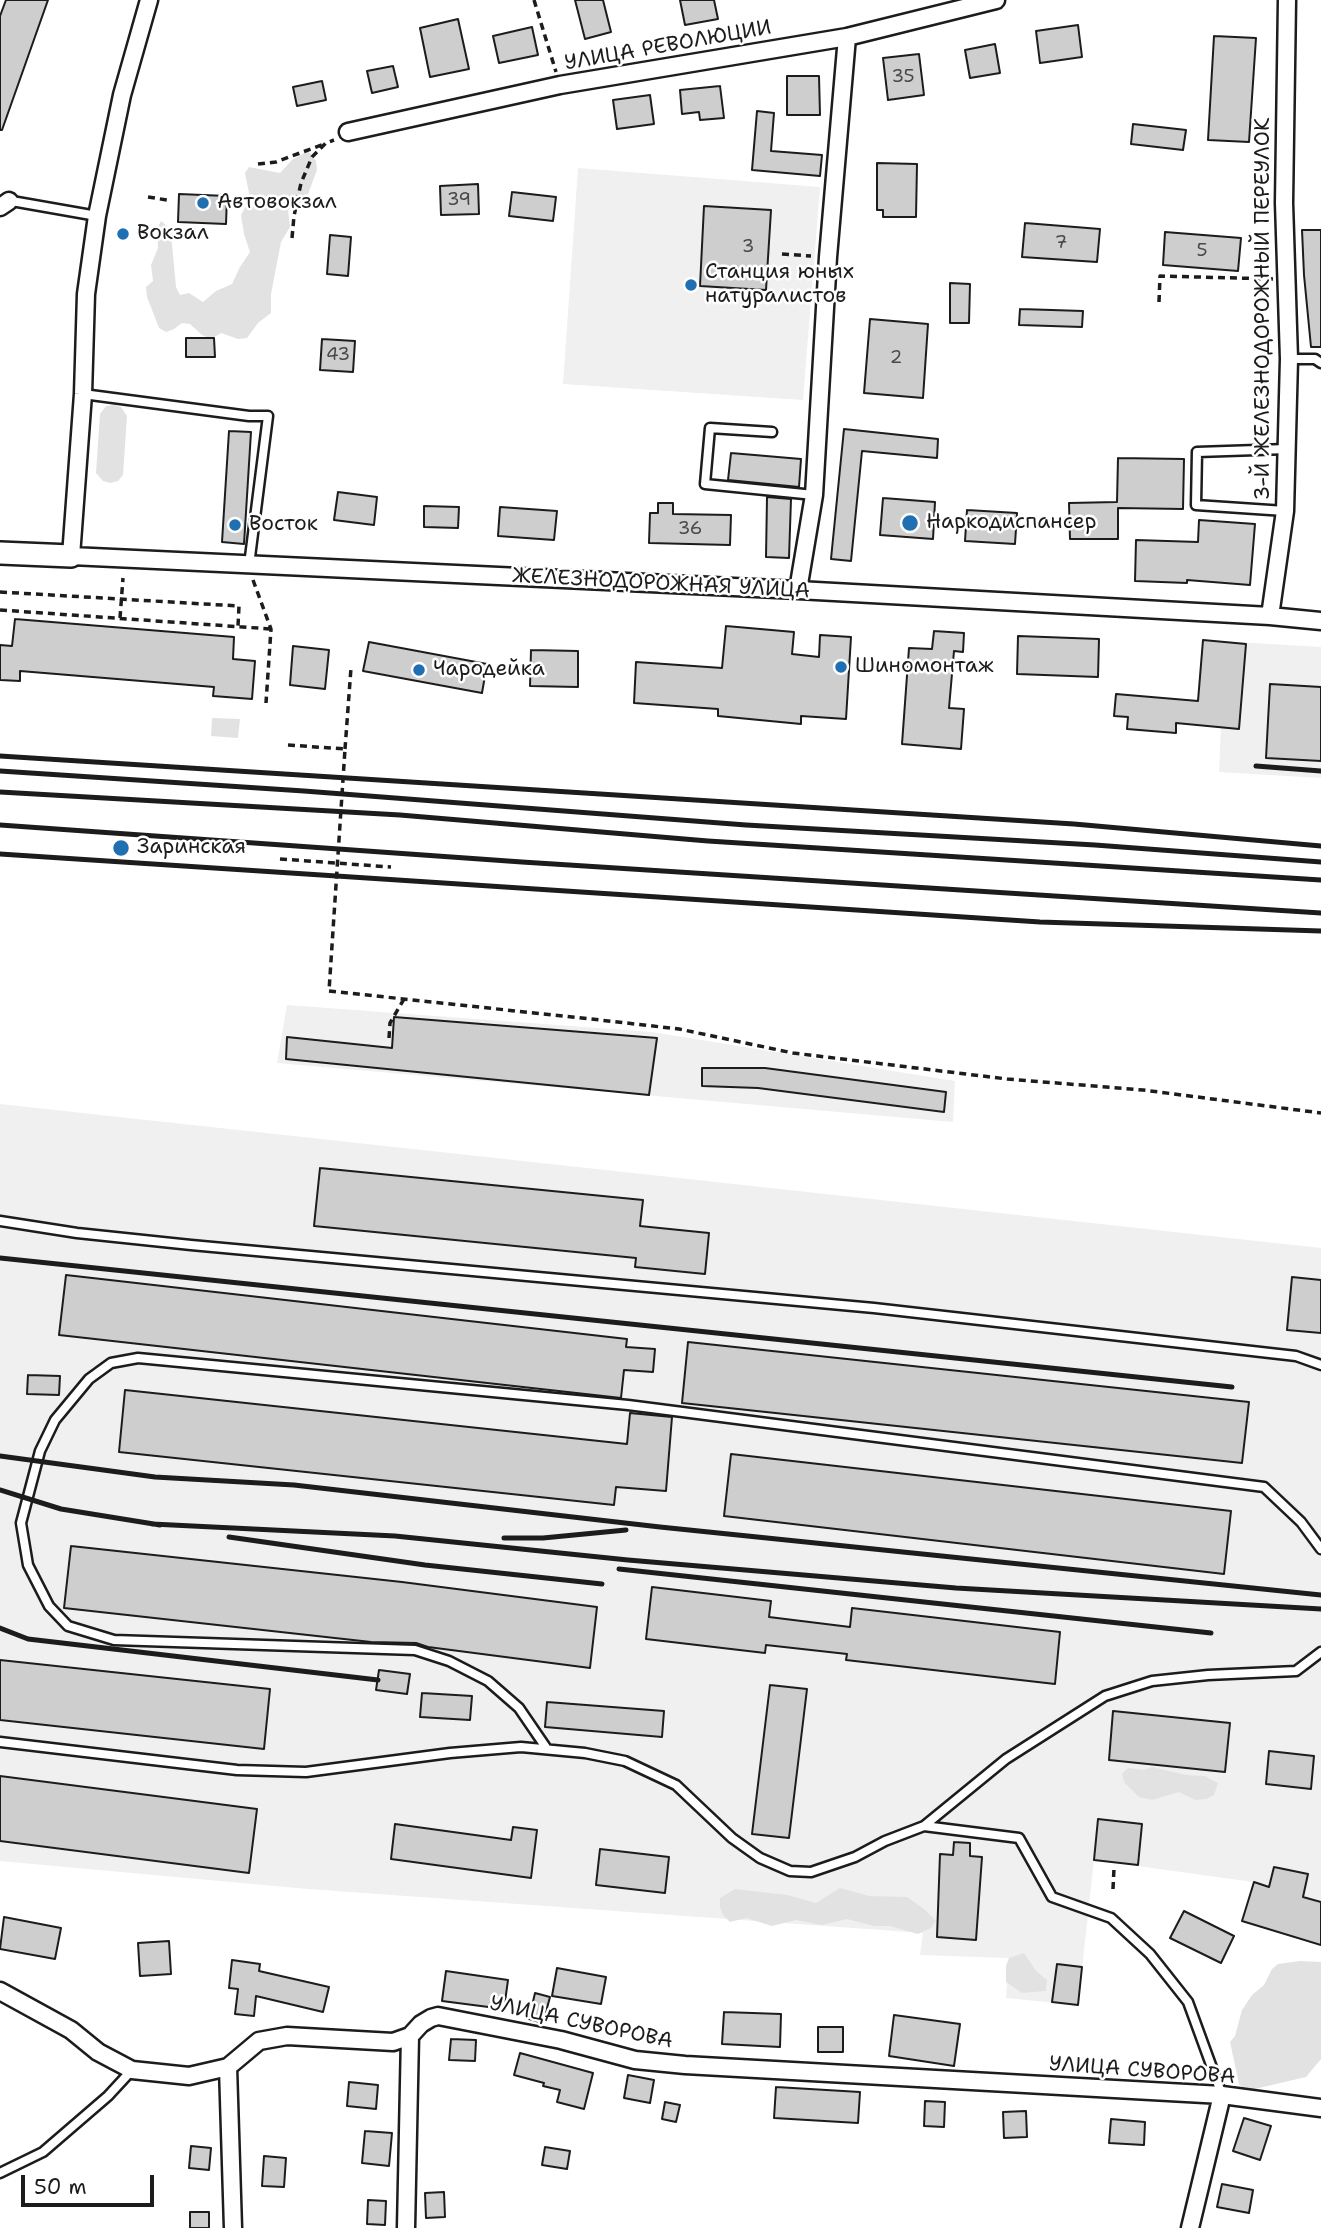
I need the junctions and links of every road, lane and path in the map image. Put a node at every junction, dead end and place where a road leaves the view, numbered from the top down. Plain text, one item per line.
1 (149, 0) edge
2 (534, 0) edge
3 (996, 0) edge
4 (1287, 0) edge
5 (847, 37) junction
6 (559, 85) junction
7 (348, 132) joint
8 (326, 143) junction
9 (258, 164) dead end
10 (148, 197) dead end
11 (167, 200) dead end
12 (3, 202) edge
13 (97, 216) junction
14 (292, 238) dead end
15 (782, 254) dead end
16 (828, 257) junction
17 (1285, 279) junction
18 (1158, 302) dead end
19 (1289, 359) junction
20 (1321, 363) edge
21 (83, 394) junction
22 (772, 432) dead end
23 (1287, 449) junction
24 (814, 495) junction
25 (1285, 511) junction
26 (0, 553) edge
27 (71, 556) junction
28 (248, 565) junction
29 (123, 578) dead end
30 (798, 590) junction
31 (0, 592) edge
32 (122, 599) junction
33 (0, 610) edge
34 (1270, 616) junction
35 (121, 618) junction
36 (1321, 621) edge
37 (239, 626) junction
38 (271, 629) junction
39 (351, 668) dead end
40 (266, 704) dead end
41 (288, 745) dead end
42 (345, 749) junction
43 (280, 859) dead end
44 (337, 863) junction
45 (391, 867) dead end
46 (402, 998) junction
47 (389, 1038) dead end
48 (1321, 1113) edge
49 (0, 1222) edge
50 (1321, 1365) edge
51 (1321, 1549) edge
52 (1321, 1652) edge
53 (0, 1742) edge
54 (547, 1749) junction
55 (924, 1826) junction
56 (1114, 1868) dead end
57 (1113, 1889) dead end
58 (0, 1991) edge
59 (411, 2036) junction
60 (228, 2067) junction
61 (132, 2070) junction
62 (1222, 2095) junction
63 (1321, 2108) edge
64 (0, 2173) edge
65 (233, 2228) edge
66 (406, 2228) edge
67 (1190, 2228) edge

1 - 13 street
2 - 6 path
3 - 5 street, УЛИЦА РЕВОЛЮЦИИ
4 - 17 street, 3-Й ЖЕЛЕЗНОДОРОЖНЫЙ ПЕРЕУЛОК
5 - 6 street, УЛИЦА РЕВОЛЮЦИИ
5 - 16 street
6 - 7 street, УЛИЦА РЕВОЛЮЦИИ
7 - 8 path
8 - 9 path
8 - 14 path
10 - 11 path
12 - 13 lane
13 - 21 street
15 - 16 path
16 - 24 street
17 - 18 path
17 - 19 street, 3-Й ЖЕЛЕЗНОДОРОЖНЫЙ ПЕРЕУЛОК
19 - 20 lane
19 - 23 street, 3-Й ЖЕЛЕЗНОДОРОЖНЫЙ ПЕРЕУЛОК
21 - 27 street
21 - 28 lane
22 - 24 lane
23 - 25 street, 3-Й ЖЕЛЕЗНОДОРОЖНЫЙ ПЕРЕУЛОК
23 - 25 lane
24 - 30 street
25 - 34 street, 3-Й ЖЕЛЕЗНОДОРОЖНЫЙ ПЕРЕУЛОК
26 - 27 street, ЖЕЛЕЗНОДОРОЖНАЯ УЛИЦА
27 - 28 street, ЖЕЛЕЗНОДОРОЖНАЯ УЛИЦА
28 - 30 street, ЖЕЛЕЗНОДОРОЖНАЯ УЛИЦА
28 - 38 path
29 - 32 path
30 - 34 street, ЖЕЛЕЗНОДОРОЖНАЯ УЛИЦА
31 - 32 path
32 - 35 path
32 - 37 path
33 - 35 path
34 - 36 street, ЖЕЛЕЗНОДОРОЖНАЯ УЛИЦА
35 - 37 path
37 - 38 path
38 - 40 path
39 - 42 path
41 - 42 path, bridge
42 - 44 path, bridge
43 - 44 path
44 - 45 path
44 - 46 path, bridge
46 - 47 path
46 - 48 path
49 - 50 lane
51 - 54 lane
52 - 55 lane
53 - 54 lane
54 - 55 lane
55 - 62 lane
56 - 57 path
58 - 61 street, УЛИЦА СУВОРОВА
59 - 60 street, УЛИЦА СУВОРОВА
59 - 62 street, УЛИЦА СУВОРОВА
59 - 66 street
60 - 61 street, УЛИЦА СУВОРОВА
60 - 65 street
61 - 64 lane
62 - 63 street, УЛИЦА СУВОРОВА
62 - 67 street

